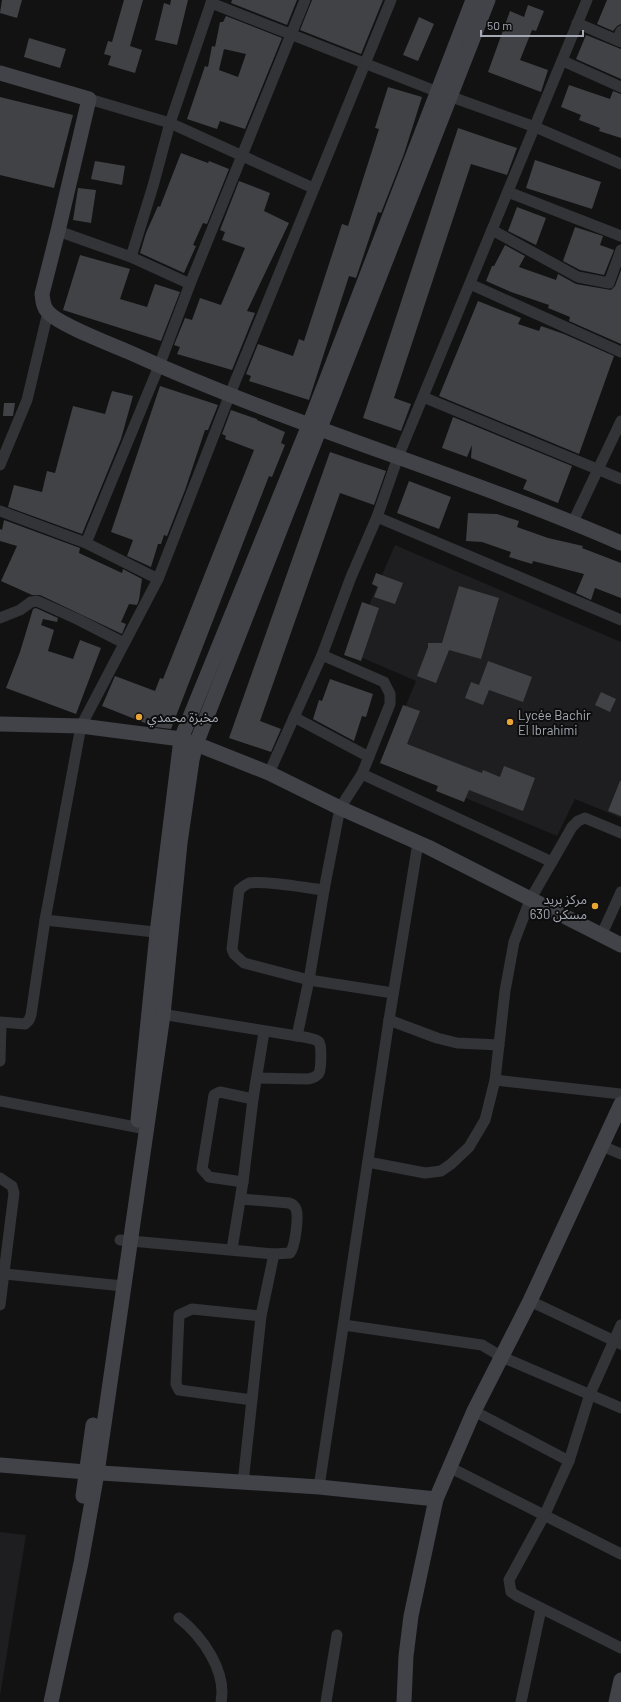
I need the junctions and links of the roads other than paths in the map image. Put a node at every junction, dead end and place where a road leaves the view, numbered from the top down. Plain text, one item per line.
1 (305, 0) edge
2 (391, 0) edge
3 (474, 0) edge
4 (488, 0) edge
5 (587, 0) edge
6 (212, 2) edge
7 (577, 23) junction
8 (290, 34) junction
9 (620, 38) edge
10 (563, 61) junction
11 (364, 63) junction
12 (0, 73) edge
13 (621, 87) edge
14 (444, 94) junction
15 (89, 99) junction
16 (170, 123) junction
17 (535, 127) junction
18 (243, 155) junction
19 (621, 164) edge
20 (313, 188) junction
21 (508, 192) junction
22 (492, 230) junction
23 (58, 231) junction
24 (621, 236) edge
25 (621, 250) edge
26 (132, 257) junction
27 (190, 284) junction
28 (470, 284) junction
29 (48, 312) junction
30 (621, 352) edge
31 (159, 366) junction
32 (230, 394) junction
33 (423, 397) junction
34 (621, 421) edge
35 (315, 428) junction
36 (398, 457) junction
37 (0, 465) edge
38 (599, 470) junction
39 (621, 479) edge
40 (0, 511) edge
41 (377, 517) junction
42 (573, 522) junction
43 (86, 543) junction
44 (621, 543) edge
45 (158, 579) junction
46 (0, 618) edge
47 (621, 620) edge
48 (124, 643) junction
49 (322, 655) junction
50 (294, 717) junction
51 (0, 724) edge
52 (81, 726) junction
53 (180, 739) junction
54 (196, 744) junction
55 (369, 757) junction
56 (269, 773) junction
57 (362, 774) junction
58 (340, 808) junction
59 (621, 833) edge
60 (418, 843) junction
61 (552, 862) junction
62 (324, 890) junction
63 (621, 892) edge
64 (530, 900) junction
65 (45, 920) junction
66 (164, 933) junction
67 (601, 936) junction
68 (621, 945) edge
69 (309, 980) junction
70 (393, 993) junction
71 (156, 1013) junction
72 (389, 1020) junction
73 (1, 1023) edge
74 (264, 1032) junction
75 (297, 1036) junction
76 (499, 1045) junction
77 (0, 1061) edge
78 (257, 1078) junction
79 (495, 1080) junction
80 (621, 1094) edge
81 (253, 1098) junction
82 (0, 1101) edge
83 (621, 1104) edge
84 (141, 1129) junction
85 (602, 1146) junction
86 (621, 1154) edge
87 (368, 1162) junction
88 (0, 1178) edge
89 (243, 1182) junction
90 (241, 1199) junction
91 (125, 1240) junction
92 (232, 1249) junction
93 (274, 1254) junction
94 (5, 1274) junction
95 (119, 1286) junction
96 (530, 1301) junction
97 (0, 1305) edge
98 (261, 1316) junction
99 (344, 1325) junction
100 (621, 1325) edge
101 (617, 1342) edge
102 (502, 1357) junction
103 (590, 1394) junction
104 (252, 1400) junction
105 (621, 1408) edge
106 (474, 1411) junction
107 (569, 1461) junction
108 (0, 1465) edge
109 (449, 1467) junction
110 (92, 1473) junction
111 (243, 1483) junction
112 (319, 1487) junction
113 (436, 1499) junction
114 (545, 1514) junction
115 (621, 1554) edge
116 (541, 1609) junction
117 (179, 1618) dead end
118 (337, 1635) dead end
119 (621, 1648) edge
120 (621, 1680) edge
121 (52, 1698) edge
122 (403, 1701) edge
123 (221, 1702) edge
124 (326, 1702) edge
125 (521, 1702) edge
126 (616, 1702) edge

1 - 8 street
2 - 11 street
3 - 14 street
4 - 14 street
5 - 7 street
6 - 8 street
6 - 16 street
7 - 9 street
7 - 10 street
8 - 11 street
8 - 18 street
10 - 13 street
10 - 17 street
11 - 14 street
11 - 20 street
12 - 15 street
14 - 17 street
14 - 35 street
15 - 16 street
15 - 23 street
16 - 18 street
16 - 26 street
17 - 19 street
17 - 21 street
18 - 20 street
18 - 27 street
20 - 32 street
21 - 22 street
21 - 24 street
22 - 25 street
22 - 28 street
23 - 26 street
23 - 29 street
26 - 27 street
27 - 31 street
28 - 30 street
28 - 33 street
29 - 31 street
29 - 37 street
31 - 32 street
31 - 43 street
32 - 35 street
32 - 45 street
33 - 36 street
33 - 38 street
34 - 38 street
35 - 36 street
35 - 53 street
35 - 54 street
36 - 41 street
36 - 42 street
38 - 39 street
38 - 42 street
40 - 43 street
41 - 47 street
41 - 49 street
42 - 44 street
43 - 45 street
45 - 48 street
46 - 48 street
48 - 52 street
49 - 50 street
49 - 55 street
50 - 55 street
50 - 56 street
51 - 52 street
52 - 53 street
52 - 65 street
53 - 54 street
53 - 66 street
54 - 56 street
54 - 66 street
55 - 57 street
56 - 58 street
57 - 58 street
57 - 61 street
58 - 60 street
58 - 62 street
59 - 61 street
60 - 64 street
60 - 70 street
61 - 64 street
62 - 69 street
62 - 69 street
63 - 67 street
64 - 67 street
64 - 76 street
65 - 66 street
65 - 73 street
66 - 71 street
67 - 68 street
69 - 70 street
69 - 75 street
70 - 72 street
71 - 74 street
71 - 84 street
72 - 76 street
72 - 87 street
73 - 77 street
74 - 75 street
74 - 78 street
75 - 78 street
76 - 79 street
78 - 81 street
79 - 80 street
79 - 87 street
81 - 89 street
81 - 89 street
82 - 84 street
83 - 85 street
84 - 91 street
85 - 86 street
85 - 96 street
87 - 99 street
88 - 94 street
89 - 90 street
90 - 92 street
90 - 93 street
91 - 92 street
91 - 95 street
92 - 93 street
93 - 98 street
94 - 95 street
94 - 97 street
95 - 110 street
96 - 101 street
96 - 102 street
98 - 104 street
98 - 104 street
99 - 102 street
99 - 112 street
100 - 101 street
101 - 103 street
102 - 103 street
102 - 106 street
103 - 105 street
103 - 107 street
104 - 111 street
106 - 107 street
106 - 109 street
107 - 114 street
108 - 110 street
109 - 113 street
109 - 114 street
110 - 111 street
110 - 121 street
111 - 112 street
112 - 113 street
113 - 122 street
114 - 115 street
114 - 116 street
116 - 119 street
116 - 125 street
117 - 123 street
118 - 124 street
120 - 126 street

